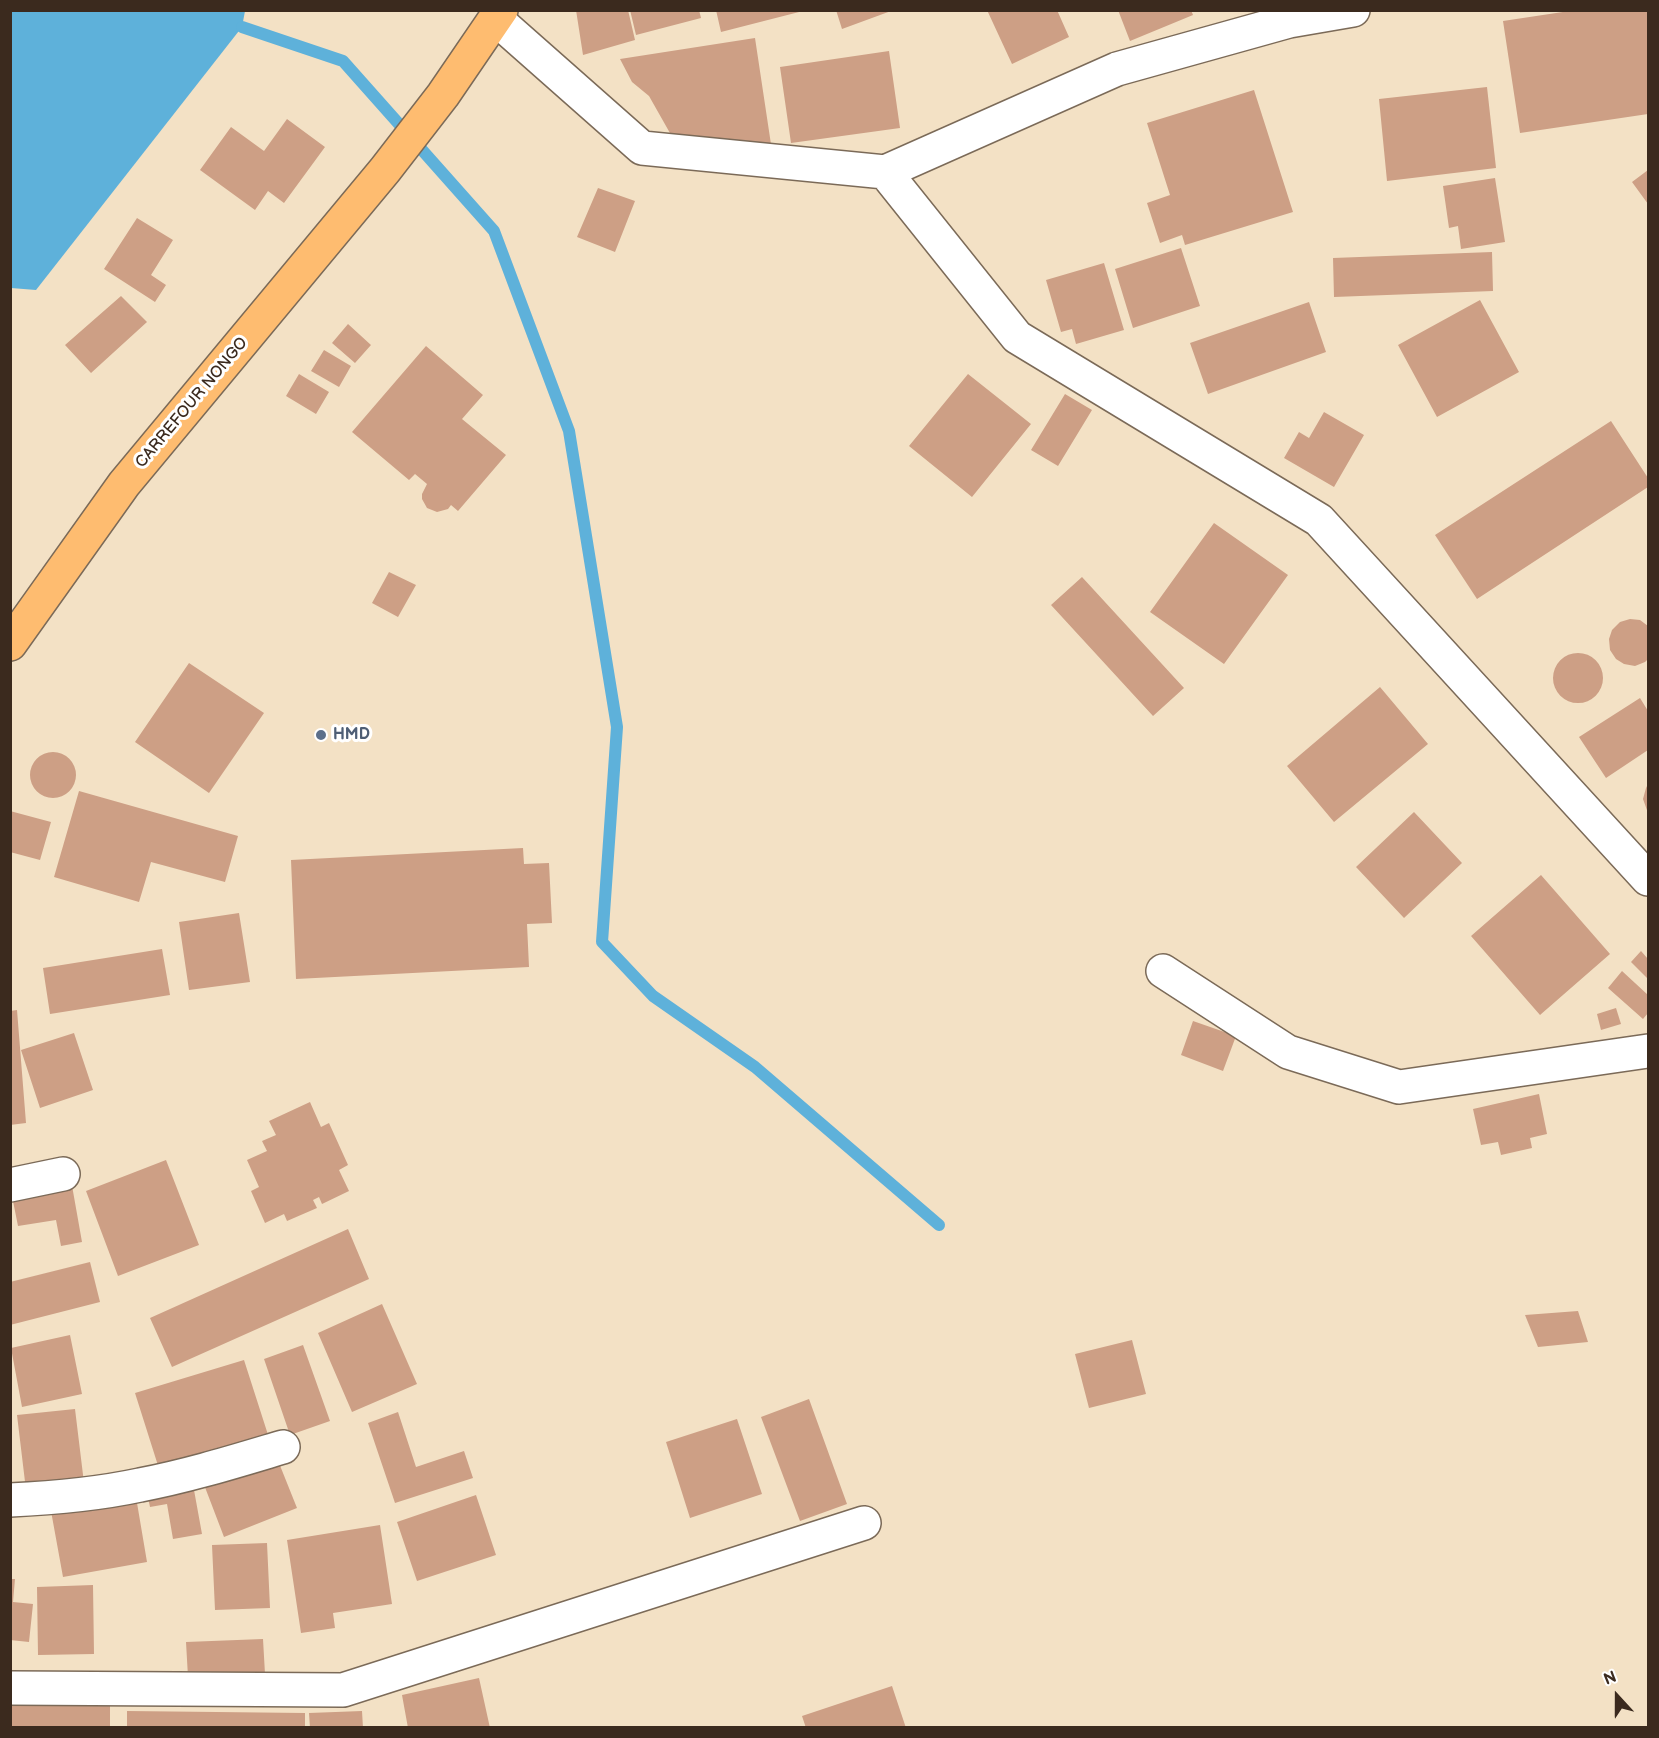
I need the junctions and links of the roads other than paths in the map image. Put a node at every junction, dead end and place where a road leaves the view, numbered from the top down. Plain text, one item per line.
1 (1353, 10) edge
2 (498, 15) edge
3 (885, 172) junction
4 (10, 644) edge
5 (1648, 879) edge
6 (1163, 971) dead end
7 (1648, 1051) edge
8 (63, 1174) dead end
9 (10, 1185) edge
10 (283, 1447) dead end
11 (10, 1500) edge
12 (864, 1523) dead end
13 (10, 1688) edge

1 - 3 street
2 - 3 street
2 - 4 main road, CARREFOUR NONGO
3 - 5 street
6 - 7 street
8 - 9 street
10 - 11 street
12 - 13 street

